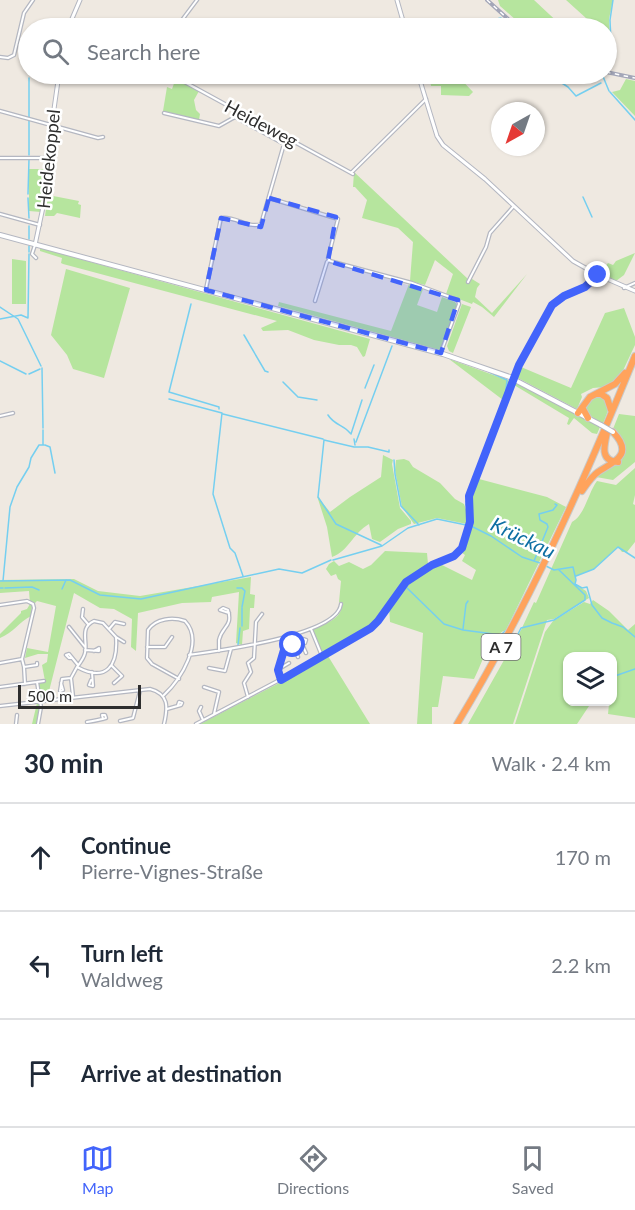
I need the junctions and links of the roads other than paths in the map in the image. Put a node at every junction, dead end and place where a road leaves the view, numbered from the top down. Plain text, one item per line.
1 (33, 0) edge
2 (80, 0) edge
3 (196, 0) edge
4 (397, 0) edge
5 (23, 18) edge
6 (72, 18) edge
7 (183, 18) edge
8 (402, 18) edge
9 (18, 38) edge
10 (0, 57) edge
11 (58, 84) edge
12 (188, 84) edge
13 (421, 84) edge
14 (426, 99) junction
15 (0, 111) edge
16 (164, 113) dead end
17 (52, 126) junction
18 (103, 137) dead end
19 (0, 158) edge
20 (48, 158) junction
21 (269, 198) junction
22 (513, 207) junction
23 (0, 214) edge
24 (40, 225) junction
25 (0, 235) edge
26 (37, 237) junction
27 (35, 245) junction
28 (45, 247) junction
29 (36, 258) dead end
30 (329, 260) junction
31 (598, 275) junction
32 (468, 282) dead end
33 (635, 283) edge
34 (624, 288) junction
35 (206, 290) junction
36 (635, 291) edge
37 (315, 301) dead end
38 (444, 347) junction
39 (442, 353) junction
40 (451, 356) junction
41 (634, 360) edge
42 (592, 395) junction
43 (582, 409) junction
44 (12, 413) dead end
45 (0, 416) edge
46 (588, 418) joint
47 (609, 418) junction
48 (610, 433) junction
49 (621, 462) junction
50 (582, 491) junction
51 (545, 566) junction
52 (341, 604) dead end
53 (0, 605) edge
54 (83, 609) dead end
55 (229, 613) dead end
56 (262, 614) dead end
57 (88, 624) junction
58 (124, 624) dead end
59 (69, 627) dead end
60 (109, 629) junction
61 (311, 629) junction
62 (116, 637) junction
63 (172, 637) dead end
64 (124, 642) dead end
65 (254, 645) junction
66 (293, 645) junction
67 (147, 647) junction
68 (85, 648) junction
69 (231, 650) junction
70 (94, 651) dead end
71 (219, 651) junction
72 (306, 653) dead end
73 (189, 655) junction
74 (322, 656) junction
75 (298, 657) dead end
76 (72, 658) dead end
77 (22, 659) junction
78 (0, 663) edge
79 (37, 663) dead end
80 (289, 663) dead end
81 (78, 666) junction
82 (112, 666) junction
83 (24, 667) junction
84 (209, 668) dead end
85 (279, 669) junction
86 (92, 672) junction
87 (273, 673) dead end
88 (71, 678) junction
89 (179, 678) junction
90 (91, 680) dead end
91 (281, 680) junction
92 (44, 681) dead end
93 (37, 682) junction
94 (62, 683) dead end
95 (114, 683) dead end
96 (25, 684) junction
97 (0, 687) edge
98 (204, 687) dead end
99 (140, 689) junction
100 (164, 695) junction
101 (73, 697) junction
102 (248, 697) junction
103 (40, 701) junction
104 (178, 705) dead end
105 (0, 706) edge
106 (201, 708) dead end
107 (167, 709) junction
108 (214, 714) junction
109 (17, 715) dead end
110 (103, 719) dead end
111 (203, 720) junction
112 (120, 721) dead end
113 (87, 723) edge
114 (16, 724) edge
115 (38, 724) edge
116 (79, 724) edge
117 (164, 724) edge
118 (196, 724) edge
119 (457, 724) edge
120 (461, 724) edge

1 - 5 street
2 - 6 street
3 - 7 street
4 - 8 street
9 - 10 street
11 - 17 street, Heidekoppel
12 - 14 street, Heideweg
13 - 14 street
14 - 22 street
15 - 17 street
16 - 21 street
17 - 18 street
17 - 20 street, Heidekoppel
19 - 20 street
20 - 24 street, Heidekoppel
21 - 30 street
21 - 35 street
22 - 31 street
22 - 32 street
23 - 24 street
24 - 26 street, Heidekoppel
25 - 27 main road
26 - 27 street, Heidekoppel
26 - 28 street
27 - 28 main road
27 - 29 street
28 - 35 main road
30 - 37 street
30 - 38 street
31 - 34 street
31 - 74 street
33 - 34 street
34 - 36 street
35 - 39 main road
38 - 39 street
38 - 40 street
39 - 40 main road
40 - 43 main road, bridge
41 - 42 highway
41 - 47 highway, A 7
41 - 48 highway, A 7
42 - 43 highway
42 - 47 highway
43 - 46 highway
44 - 45 street
46 - 48 main road, bridge
47 - 51 highway, A 7
48 - 49 highway
48 - 49 highway
48 - 50 highway, A 7
49 - 50 highway
50 - 51 highway, A 7
51 - 119 highway, A 7
51 - 120 highway, A 7
52 - 61 street
53 - 77 street
54 - 57 street
55 - 71 street
56 - 65 street
57 - 60 street
57 - 68 street
58 - 60 street
59 - 68 street
60 - 62 street
61 - 65 street
61 - 74 street
62 - 64 street
62 - 82 street
63 - 67 street
65 - 69 street
65 - 102 street
66 - 72 street
66 - 75 street
66 - 85 street
67 - 73 street
67 - 89 street
68 - 70 street
68 - 81 street
69 - 71 street
69 - 84 street
71 - 73 street
73 - 89 street
74 - 91 street
76 - 81 street
77 - 78 street
77 - 83 street
79 - 83 street
80 - 85 street
81 - 86 street
81 - 88 street
82 - 86 street
82 - 95 street
83 - 96 street
85 - 87 street
85 - 91 street
86 - 90 street
88 - 94 street
88 - 101 street
89 - 100 street
91 - 102 street
92 - 93 street
93 - 96 street
93 - 103 street
96 - 97 street
98 - 108 street
99 - 100 street
99 - 101 street
99 - 112 street
100 - 107 street
101 - 103 street
102 - 108 street
103 - 105 street
103 - 115 street
104 - 107 street
106 - 111 street
107 - 117 street
108 - 111 street
109 - 114 street
110 - 113 street
111 - 118 street
113 - 116 street

